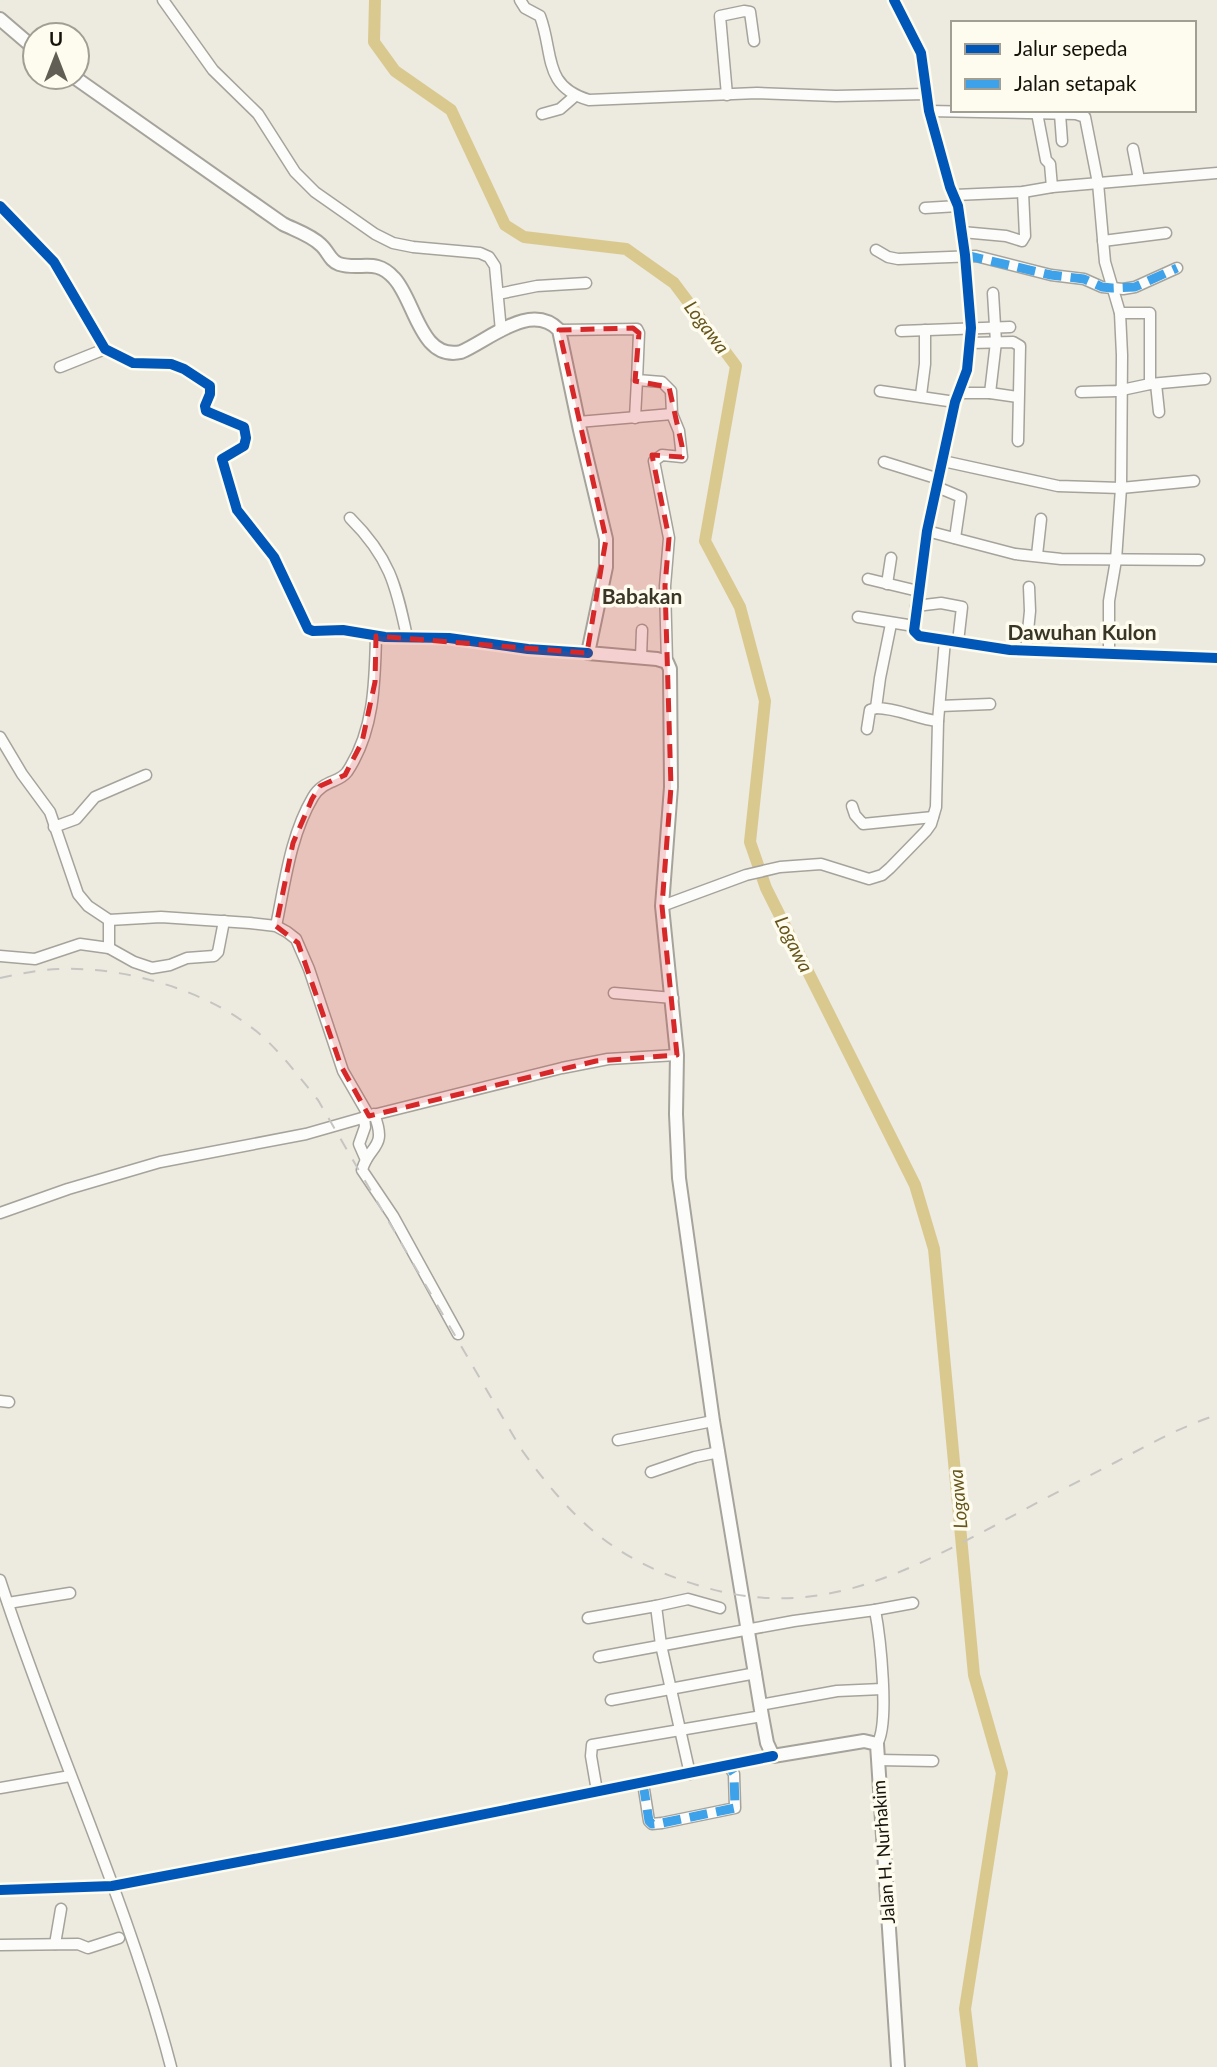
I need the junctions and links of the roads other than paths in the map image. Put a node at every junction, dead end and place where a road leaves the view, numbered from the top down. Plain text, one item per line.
1 (163, 0) edge
2 (520, 0) edge
3 (894, 0) edge
4 (0, 19) edge
5 (21, 37) edge
6 (754, 41) dead end
7 (91, 89) edge
8 (926, 94) junction
9 (727, 95) junction
10 (575, 96) junction
11 (929, 111) junction
12 (951, 111) edge
13 (989, 112) edge
14 (1037, 113) junction
15 (542, 114) dead end
16 (1060, 114) junction
17 (1062, 141) dead end
18 (1133, 149) dead end
19 (1217, 173) edge
20 (1139, 179) junction
21 (1098, 183) junction
22 (1052, 187) junction
23 (1023, 192) junction
24 (955, 195) junction
25 (0, 206) edge
26 (958, 206) junction
27 (925, 208) dead end
28 (962, 232) junction
29 (1166, 233) dead end
30 (1103, 241) junction
31 (876, 250) dead end
32 (965, 255) junction
33 (1177, 268) dead end
34 (586, 283) dead end
35 (1112, 288) junction
36 (993, 293) dead end
37 (498, 294) junction
38 (1120, 313) junction
39 (1010, 327) dead end
40 (971, 328) junction
41 (994, 328) junction
42 (559, 330) junction
43 (925, 330) junction
44 (501, 331) junction
45 (901, 331) dead end
46 (996, 342) junction
47 (970, 343) junction
48 (105, 349) junction
49 (60, 367) dead end
50 (1205, 379) dead end
51 (637, 380) junction
52 (1153, 384) junction
53 (1123, 390) junction
54 (880, 391) dead end
55 (1081, 392) dead end
56 (990, 393) junction
57 (921, 395) junction
58 (1018, 397) junction
59 (958, 398) junction
60 (1159, 412) dead end
61 (673, 414) junction
62 (635, 418) junction
63 (578, 422) junction
64 (1018, 441) dead end
65 (943, 461) junction
66 (884, 462) dead end
67 (1194, 481) dead end
68 (938, 483) junction
69 (1121, 488) junction
70 (350, 518) dead end
71 (1041, 519) dead end
72 (927, 531) junction
73 (955, 538) junction
74 (1037, 555) junction
75 (891, 558) dead end
76 (1116, 560) junction
77 (1199, 560) dead end
78 (869, 579) dead end
79 (887, 584) junction
80 (1029, 587) dead end
81 (918, 591) junction
82 (916, 606) junction
83 (858, 617) dead end
84 (891, 624) junction
85 (914, 626) junction
86 (642, 630) dead end
87 (376, 636) junction
88 (407, 637) junction
89 (945, 640) junction
90 (958, 642) junction
91 (1026, 650) junction
92 (588, 653) junction
93 (1109, 654) junction
94 (641, 657) junction
95 (1217, 658) edge
96 (667, 662) junction
97 (990, 704) dead end
98 (940, 706) junction
99 (876, 708) junction
100 (938, 721) junction
101 (867, 729) dead end
102 (0, 737) edge
103 (146, 775) dead end
104 (852, 806) dead end
105 (933, 817) junction
106 (54, 827) junction
107 (662, 906) junction
108 (109, 920) junction
109 (224, 921) junction
110 (276, 926) junction
111 (109, 948) junction
112 (0, 956) edge
113 (614, 993) dead end
114 (673, 998) junction
115 (677, 1055) junction
116 (369, 1116) junction
117 (366, 1160) junction
118 (0, 1213) edge
119 (458, 1334) dead end
120 (713, 1422) junction
121 (618, 1440) dead end
122 (719, 1452) junction
123 (651, 1472) dead end
124 (0, 1580) edge
125 (71, 1593) dead end
126 (8, 1603) junction
127 (913, 1603) dead end
128 (656, 1606) junction
129 (720, 1608) dead end
130 (875, 1610) junction
131 (589, 1618) dead end
132 (748, 1629) junction
133 (661, 1645) junction
134 (599, 1657) dead end
135 (756, 1673) junction
136 (883, 1689) junction
137 (670, 1690) junction
138 (611, 1700) dead end
139 (761, 1711) junction
140 (678, 1731) junction
141 (877, 1744) junction
142 (773, 1756) junction
143 (878, 1760) junction
144 (933, 1761) dead end
145 (730, 1766) junction
146 (690, 1774) junction
147 (70, 1776) junction
148 (643, 1783) junction
149 (0, 1788) edge
150 (597, 1791) junction
151 (112, 1886) junction
152 (0, 1890) edge
153 (61, 1909) dead end
154 (119, 1938) dead end
155 (55, 1944) junction
156 (0, 1945) edge
157 (171, 2067) edge
158 (898, 2067) edge

1 - 37 street
2 - 10 street
3 - 8 street
4 - 5 main road
6 - 9 street
7 - 44 main road
8 - 9 street
8 - 11 street
9 - 10 street
10 - 15 street
11 - 12 street
11 - 24 street
13 - 14 street
14 - 16 street
14 - 22 street
16 - 17 street
16 - 21 street
18 - 20 street
19 - 20 street
20 - 21 street
21 - 22 street
21 - 30 street
22 - 23 street
23 - 24 street
23 - 28 street
24 - 26 street
25 - 48 street
26 - 27 street
26 - 28 street
28 - 32 street
29 - 30 street
30 - 35 street
31 - 32 street
32 - 35 street
32 - 40 street
33 - 35 street
34 - 37 street
35 - 38 street
36 - 41 street
37 - 44 street
38 - 52 street
38 - 53 street
39 - 41 street
40 - 41 street
40 - 43 street
40 - 47 street
41 - 46 street
42 - 44 main road
42 - 51 street
42 - 63 main road
43 - 45 street
43 - 57 street
46 - 47 street
46 - 56 street
46 - 58 street
47 - 59 street
48 - 49 street
48 - 87 street
50 - 52 street
51 - 61 street
51 - 62 street
52 - 53 street
52 - 60 street
53 - 55 street
53 - 69 street
54 - 57 street
56 - 58 street
56 - 59 street
57 - 59 street
58 - 64 street
59 - 65 street
61 - 62 street
61 - 96 street
62 - 63 street
63 - 92 main road
65 - 68 street
65 - 69 street
66 - 68 street
67 - 69 street
68 - 72 street
68 - 73 street
69 - 76 street
70 - 88 street
71 - 74 street
72 - 73 street
72 - 81 street
73 - 74 street
74 - 76 street
75 - 79 street
76 - 77 street
76 - 93 street
78 - 79 street
79 - 81 street
80 - 91 street
81 - 82 street
82 - 85 street
82 - 90 street
83 - 84 street
84 - 85 street
84 - 99 street
85 - 89 street
86 - 94 street
87 - 88 street
87 - 110 street
88 - 92 street
89 - 90 street
89 - 98 street
90 - 91 street
91 - 93 street
92 - 94 main road
93 - 95 street
94 - 96 main road
96 - 107 main road
97 - 98 street
98 - 100 street
99 - 100 street
99 - 101 street
100 - 105 street
102 - 106 street
103 - 106 street
104 - 105 street
105 - 107 street
106 - 108 street
107 - 114 main road
108 - 109 street
108 - 111 street
109 - 110 street
109 - 111 street
110 - 116 street
111 - 112 street
113 - 114 street
114 - 115 main road
115 - 116 street
115 - 120 main road
116 - 117 street
116 - 117 street
116 - 118 street
117 - 119 street
120 - 121 street
120 - 122 main road
122 - 123 street
122 - 132 main road
124 - 126 street
125 - 126 street
126 - 147 street
127 - 130 street
128 - 129 street
128 - 131 street
128 - 133 street
130 - 132 street
130 - 136 street
132 - 133 street
132 - 135 main road
133 - 134 street
133 - 137 street
135 - 137 street
135 - 139 main road
136 - 139 street
136 - 141 street
137 - 138 street
137 - 140 street
139 - 140 street
139 - 142 main road
140 - 146 street
140 - 150 street
141 - 142 main road
141 - 143 main road, Jalan H. Nurhakim
142 - 145 street
143 - 144 street
143 - 158 main road, Jalan H. Nurhakim
145 - 146 street
145 - 148 street
146 - 148 street
147 - 149 street
147 - 151 street
148 - 150 street
150 - 151 street
151 - 152 street
151 - 157 street
153 - 155 street
154 - 155 street
155 - 156 street

